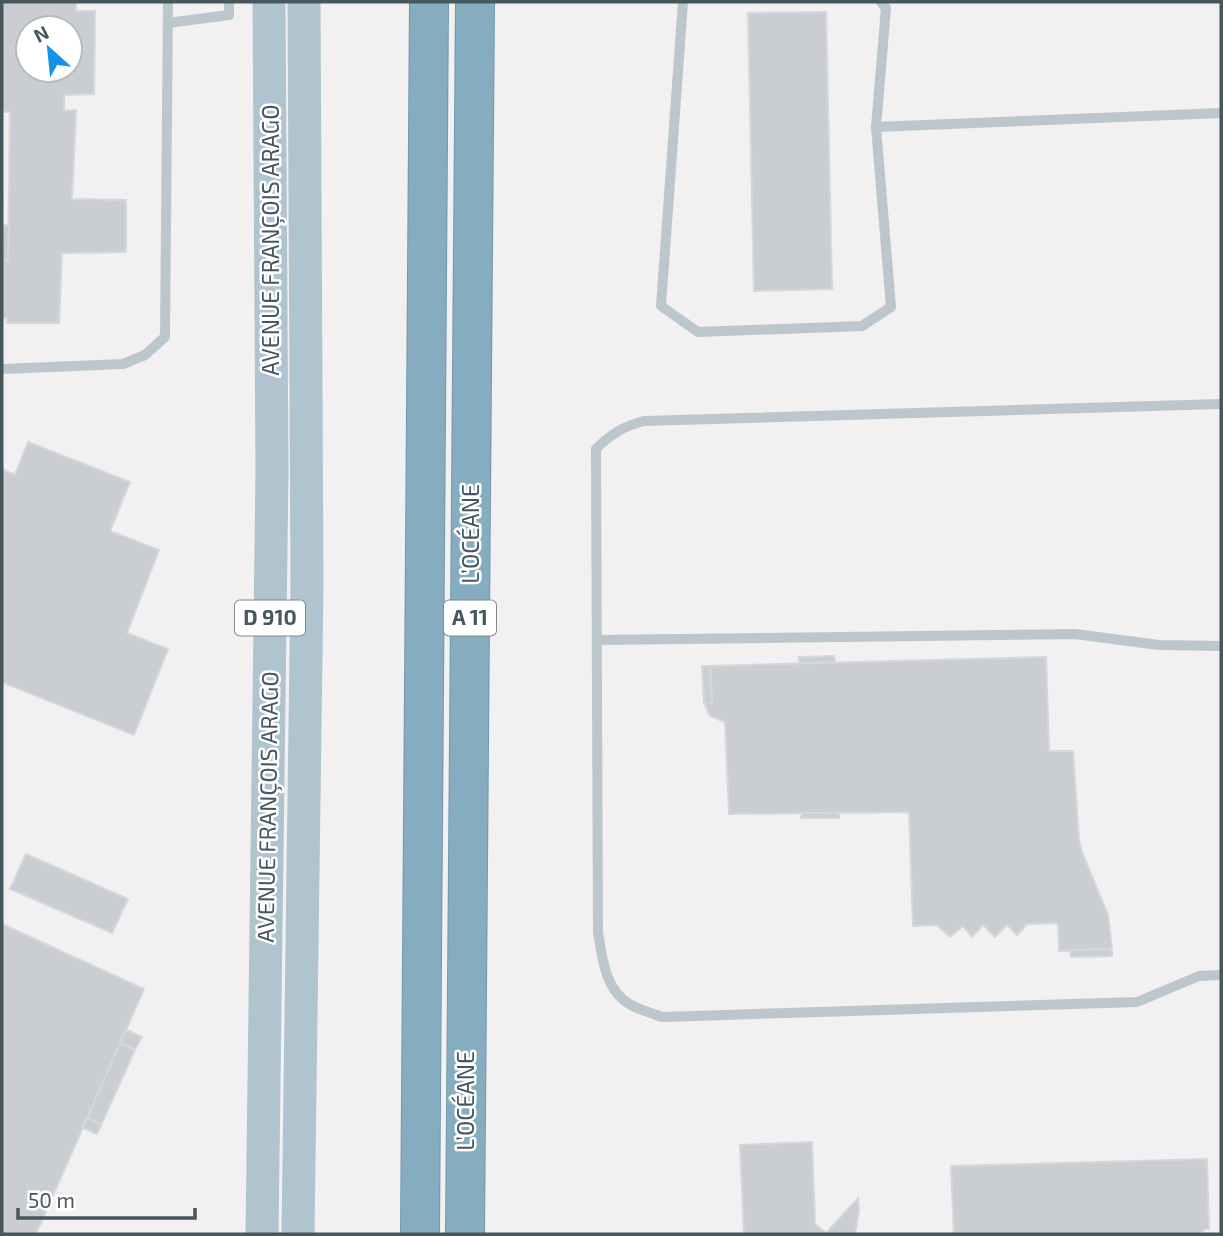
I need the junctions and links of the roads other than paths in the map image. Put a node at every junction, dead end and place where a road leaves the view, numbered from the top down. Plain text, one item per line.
1 (168, 2) edge
2 (229, 2) edge
3 (269, 2) edge
4 (304, 2) edge
5 (429, 2) edge
6 (475, 2) edge
7 (682, 2) edge
8 (881, 2) edge
9 (168, 23) junction
10 (1221, 113) edge
11 (876, 127) junction
12 (2, 369) edge
13 (1221, 404) edge
14 (597, 640) junction
15 (1221, 646) edge
16 (1221, 975) edge
17 (262, 1234) edge
18 (298, 1234) edge
19 (420, 1234) edge
20 (465, 1234) edge

1 - 9 lane
2 - 9 lane
3 - 17 main road, AVENUE FRANÇOIS ARAGO / D 910
4 - 18 main road, AVENUE FRANÇOIS ARAGO / D 910
5 - 19 highway, L’OCÉANE / A 11
6 - 20 highway, L’OCÉANE / A 11
7 - 11 lane
8 - 11 lane
9 - 12 lane
10 - 11 lane
13 - 14 lane
14 - 15 lane
14 - 16 lane

